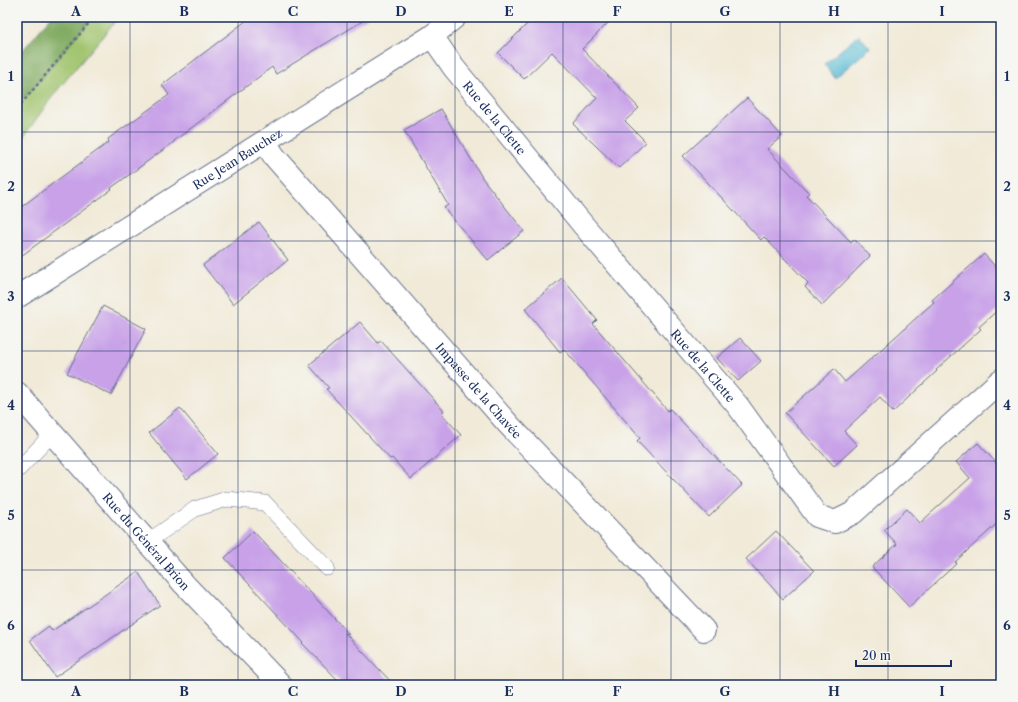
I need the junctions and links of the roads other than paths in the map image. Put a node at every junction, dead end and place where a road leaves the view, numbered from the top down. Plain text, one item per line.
1 (455, 17) edge
2 (432, 36) junction
3 (265, 142) junction
4 (17, 297) edge
5 (1001, 380) edge
6 (17, 393) edge
7 (52, 434) junction
8 (17, 471) edge
9 (147, 542) junction
10 (327, 568) dead end
11 (704, 630) dead end
12 (281, 685) edge

1 - 2 street, Rue Jean Bauchez
2 - 3 street, Rue Jean Bauchez
2 - 5 street, Rue de la Clette
3 - 4 street, Rue Jean Bauchez
3 - 11 street, Impasse de la Chavée
6 - 7 street, Rue du Général Brion
7 - 8 lane
7 - 9 street, Rue du Général Brion
9 - 10 lane
9 - 12 street, Rue du Général Brion

